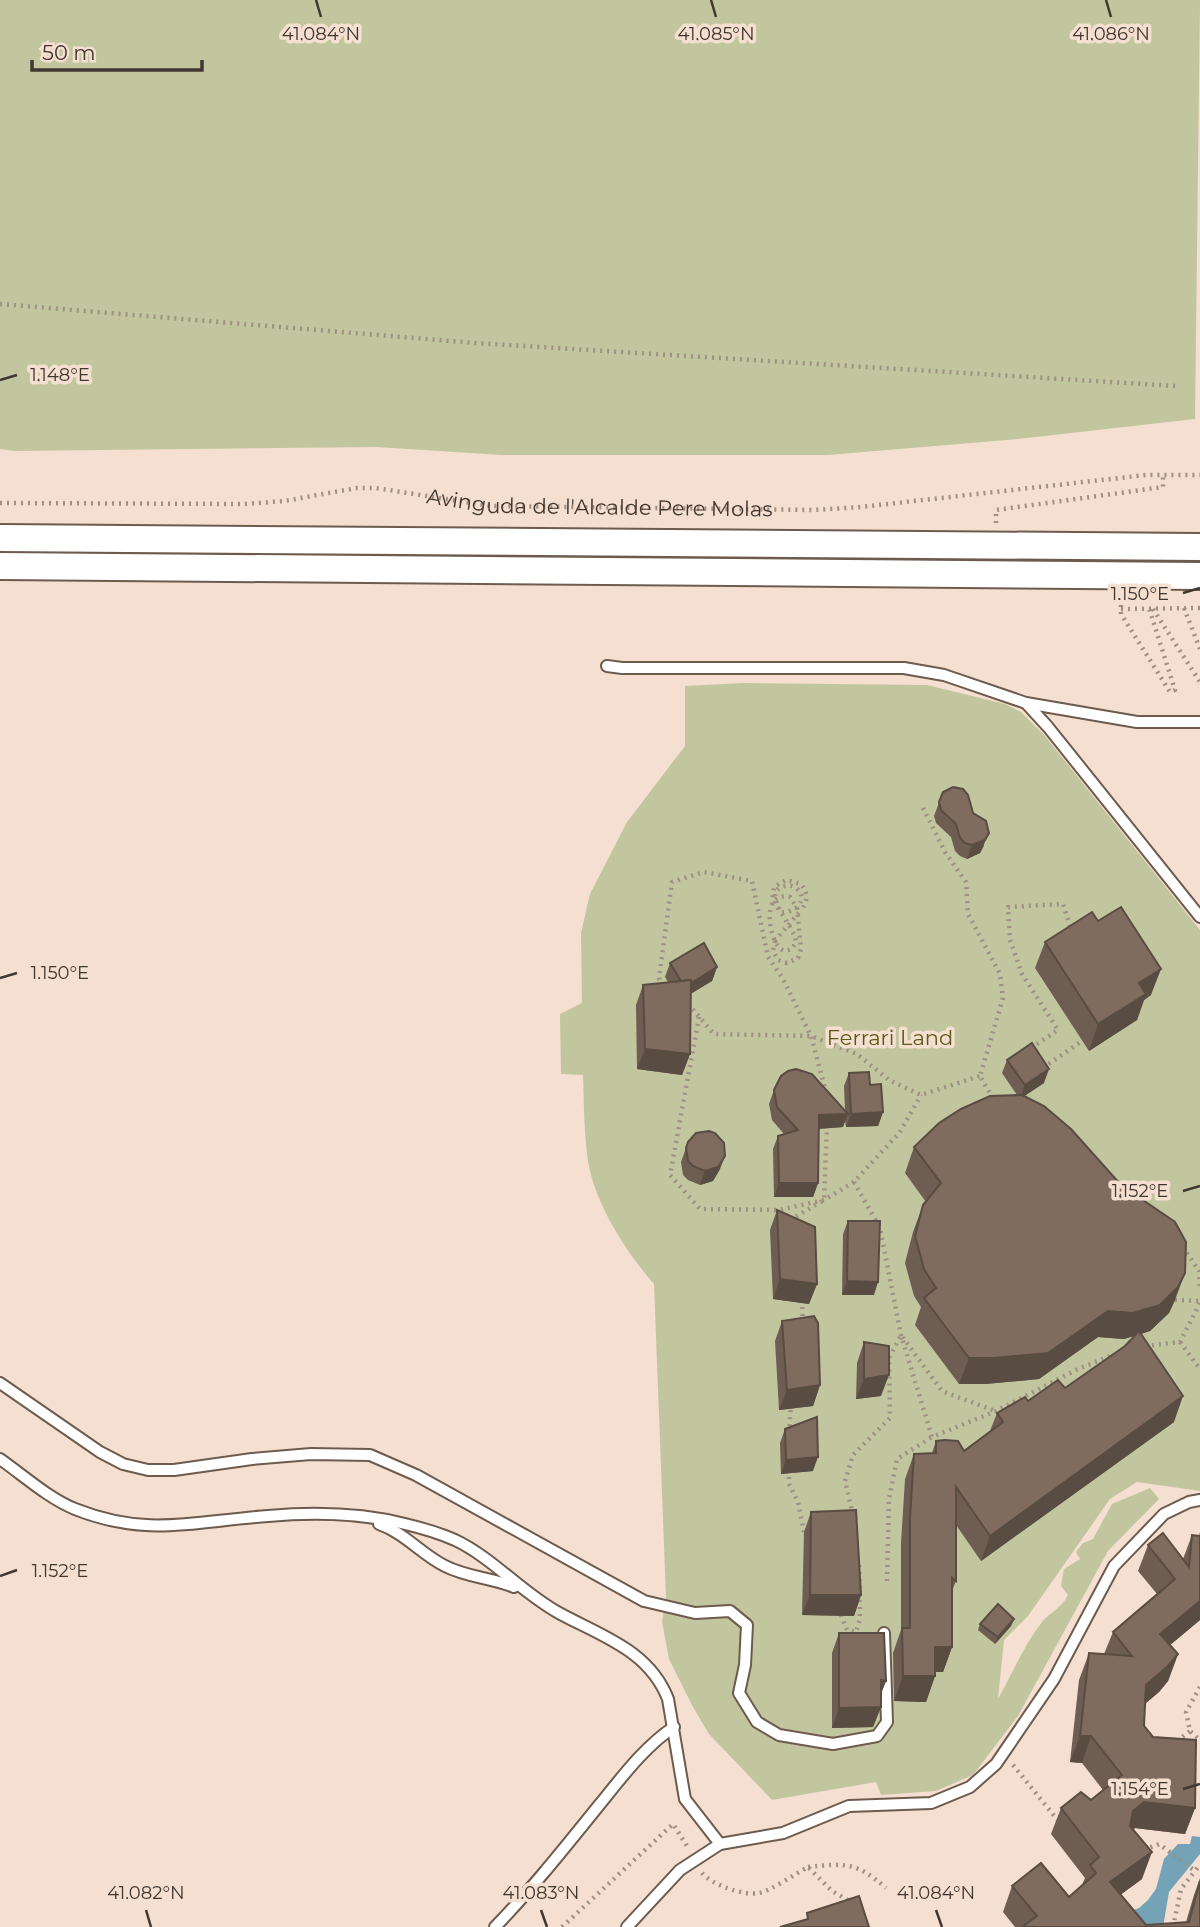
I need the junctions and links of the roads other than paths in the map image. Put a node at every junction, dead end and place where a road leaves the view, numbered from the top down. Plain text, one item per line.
1 (0, 538) edge
2 (1200, 547) edge
3 (0, 566) edge
4 (1200, 576) edge
5 (607, 666) dead end
6 (1026, 703) junction
7 (1200, 722) edge
8 (1200, 917) edge
9 (0, 1383) edge
10 (0, 1459) edge
11 (1200, 1500) edge
12 (359, 1518) junction
13 (523, 1590) junction
14 (884, 1633) edge
15 (674, 1727) junction
16 (720, 1844) junction
17 (495, 1927) edge
18 (627, 1927) edge

1 - 2 street, Avinguda de l'Alcalde Pere Molas
3 - 4 street
5 - 6 lane
6 - 7 lane
6 - 8 lane
9 - 14 lane
10 - 12 lane
11 - 16 lane
12 - 13 lane
12 - 13 lane
13 - 15 lane
15 - 16 lane
15 - 17 lane
16 - 18 lane

